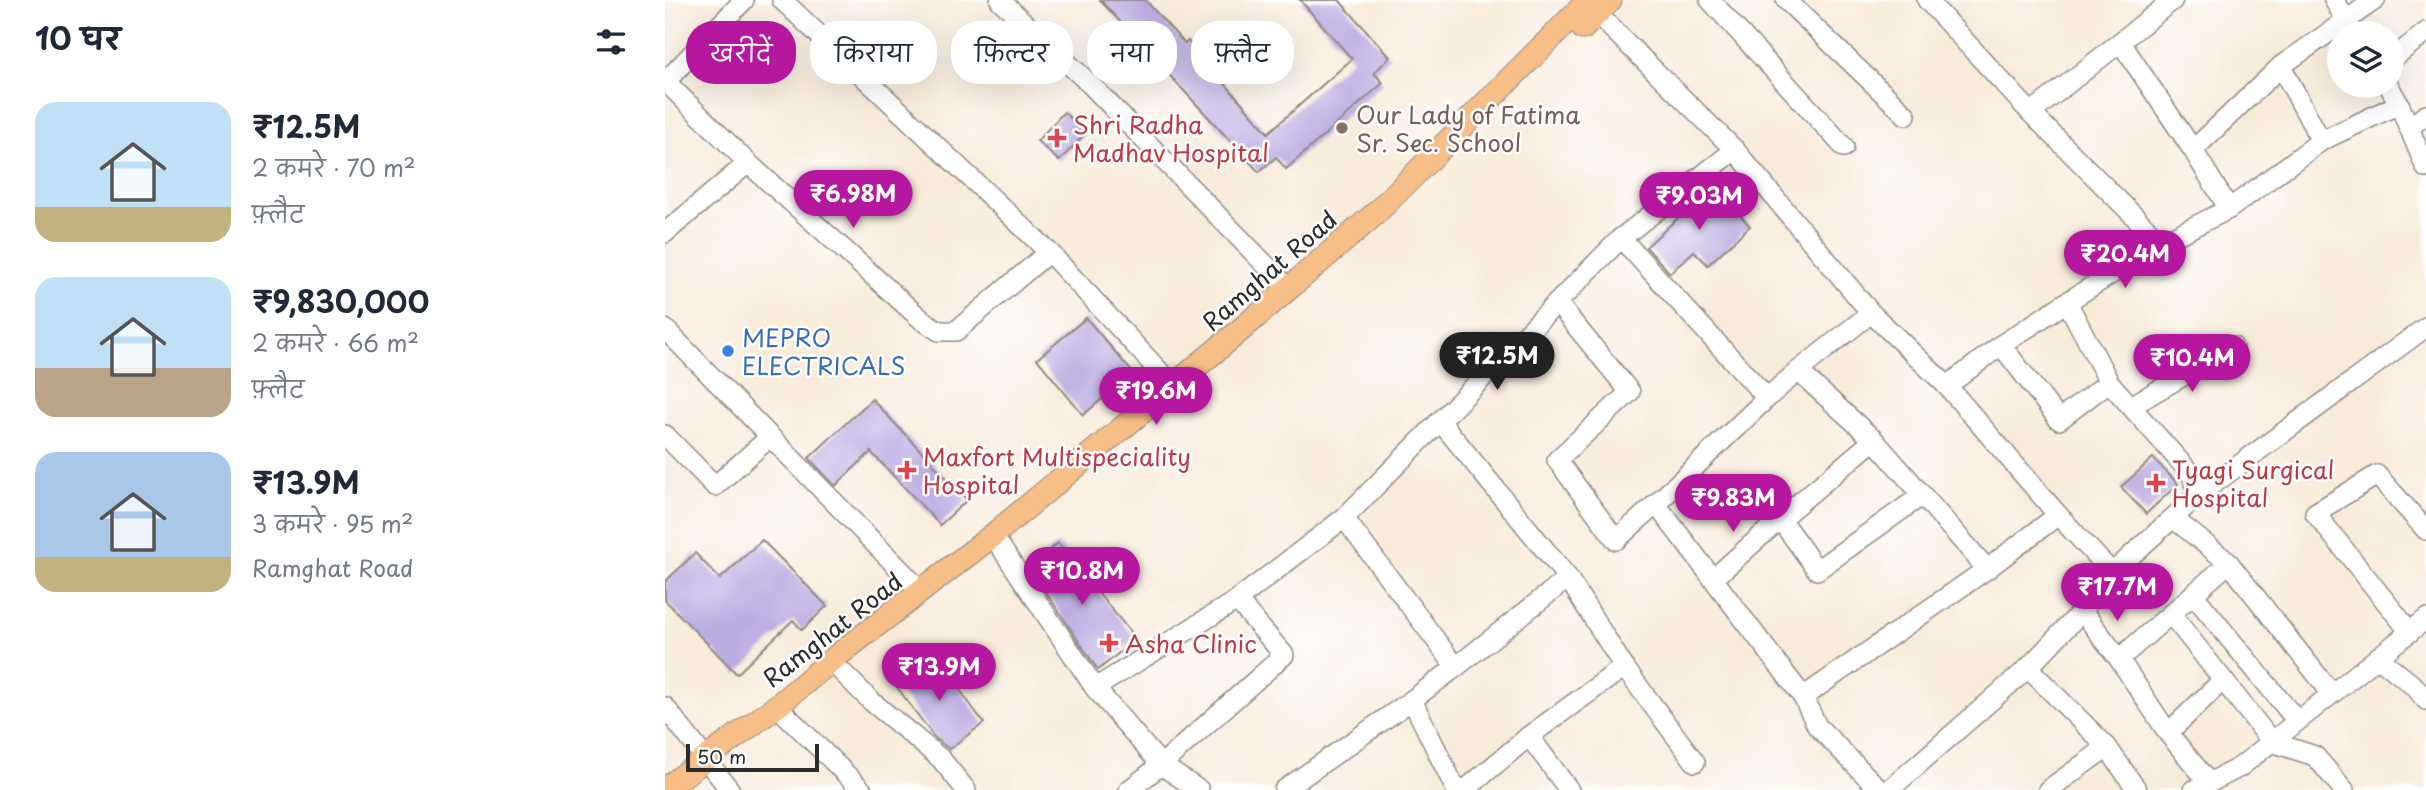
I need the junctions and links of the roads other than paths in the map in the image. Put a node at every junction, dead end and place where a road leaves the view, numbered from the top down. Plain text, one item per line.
1 (744, 0) edge
2 (782, 0) edge
3 (1000, 0) edge
4 (1710, 0) edge
5 (1786, 0) edge
6 (1927, 0) edge
7 (2173, 0) edge
8 (2334, 0) edge
9 (2375, 0) edge
10 (1595, 4) edge
11 (2345, 21) edge
12 (2356, 21) edge
13 (2426, 32) edge
14 (2327, 40) edge
15 (2121, 43) junction
16 (2404, 49) edge
17 (2281, 66) junction
18 (665, 82) edge
19 (2396, 98) edge
20 (2399, 104) junction
21 (2031, 113) junction
22 (1906, 115) dead end
23 (2426, 115) edge
24 (2409, 127) junction
25 (2321, 141) junction
26 (1844, 147) dead end
27 (1735, 150) junction
28 (2193, 150) junction
29 (748, 163) junction
30 (2426, 168) edge
31 (2229, 209) junction
32 (665, 233) edge
33 (1621, 238) junction
34 (2161, 243) junction
35 (1049, 252) junction
36 (1288, 288) junction
37 (2067, 302) junction
38 (1557, 303) junction
39 (1871, 313) junction
40 (2426, 327) edge
41 (665, 329) edge
42 (2001, 345) junction
43 (2233, 347) dead end
44 (1797, 371) junction
45 (2109, 382) junction
46 (1172, 385) junction
47 (1947, 386) junction
48 (1767, 398) junction
49 (2131, 406) junction
50 (1440, 421) junction
51 (665, 435) edge
52 (770, 437) junction
53 (1874, 440) junction
54 (1921, 496) junction
55 (2197, 496) junction
56 (1656, 504) junction
57 (2058, 515) junction
58 (1344, 517) junction
59 (2173, 518) junction
60 (1780, 519) junction
61 (2426, 530) edge
62 (1000, 546) junction
63 (2229, 562) junction
64 (1987, 569) junction
65 (2112, 573) junction
66 (1568, 578) junction
67 (1713, 579) junction
68 (922, 592) junction
69 (2193, 594) junction
70 (1237, 600) junction
71 (2082, 611) junction
72 (2171, 614) junction
73 (2426, 619) edge
74 (2410, 632) junction
75 (2378, 657) junction
76 (2119, 659) junction
77 (1456, 667) junction
78 (1623, 667) junction
79 (2028, 668) junction
80 (841, 671) junction
81 (2223, 680) junction
82 (1095, 688) junction
83 (2332, 694) junction
84 (1803, 698) junction
85 (1412, 699) junction
86 (2426, 700) edge
87 (665, 707) edge
88 (782, 711) junction
89 (2297, 721) junction
90 (2168, 733) junction
91 (1529, 736) junction
92 (2272, 742) junction
93 (2106, 747) junction
94 (1695, 762) dead end
95 (711, 764) junction
96 (1161, 765) junction
97 (2202, 787) edge
98 (665, 789) edge
99 (688, 790) edge
100 (730, 790) edge
101 (862, 790) edge
102 (966, 790) edge
103 (1129, 790) edge
104 (1199, 790) edge
105 (1284, 790) edge
106 (1456, 790) edge
107 (1465, 790) edge
108 (1569, 790) edge
109 (1880, 790) edge
110 (1889, 790) edge
111 (2047, 790) edge
112 (2137, 790) edge
113 (2344, 790) edge

1 - 18 street
2 - 35 street
3 - 36 street
4 - 26 street
5 - 22 street
6 - 21 street
7 - 15 street
8 - 11 street
9 - 12 street
10 - 27 street
10 - 36 main road, Ramghat Road
10 - 62 main road, Ramghat Road
13 - 16 street
14 - 17 street
15 - 21 street
15 - 28 street
17 - 25 street
17 - 28 street
18 - 29 street
19 - 20 street
20 - 24 street
20 - 25 street
21 - 34 street
23 - 24 street
24 - 30 street
25 - 31 street
27 - 33 street
27 - 39 street
28 - 31 street
29 - 32 street
29 - 35 street
31 - 34 street
33 - 38 street
33 - 48 street
34 - 37 street
35 - 46 street
36 - 46 main road, Ramghat Road
37 - 42 street
37 - 45 street
38 - 50 street
38 - 56 street
39 - 44 street
39 - 47 street
40 - 55 street
41 - 52 street
42 - 45 street
42 - 47 street
43 - 49 street
44 - 48 street
44 - 53 street
45 - 49 street
46 - 68 main road, Ramghat Road
47 - 57 street
48 - 56 street
49 - 55 street
50 - 58 street
50 - 66 street
51 - 52 street
52 - 68 street
53 - 54 street
53 - 60 street
54 - 60 street
54 - 64 street
55 - 59 street
56 - 67 street
57 - 64 street
57 - 65 street
58 - 70 street
58 - 77 street
59 - 63 street
59 - 65 street
60 - 67 street
61 - 74 street
62 - 80 main road, Ramghat Road
62 - 82 street
63 - 69 street
63 - 83 street
64 - 84 street
65 - 71 street
66 - 77 street
66 - 78 street
67 - 84 street
68 - 88 main road, Ramghat Road
69 - 72 street
69 - 89 street
70 - 82 street
70 - 96 street
71 - 76 street
71 - 79 street
72 - 76 street
72 - 81 street
73 - 74 street
74 - 75 street
75 - 83 street
75 - 86 street
76 - 90 street
77 - 85 street
78 - 91 street
78 - 94 street
79 - 93 street
79 - 110 street
80 - 88 main road, Ramghat Road
80 - 102 street
81 - 90 street
81 - 92 street
82 - 96 street
83 - 89 street
84 - 109 street
85 - 105 street
85 - 106 street
87 - 95 street
88 - 95 main road, Ramghat Road
88 - 101 street
89 - 92 street
90 - 97 street
91 - 107 street
91 - 108 street
92 - 97 street
92 - 113 street
93 - 111 street
93 - 112 street
95 - 98 main road, Ramghat Road
95 - 99 main road, Ramghat Road
95 - 100 street
96 - 103 street
96 - 104 street

